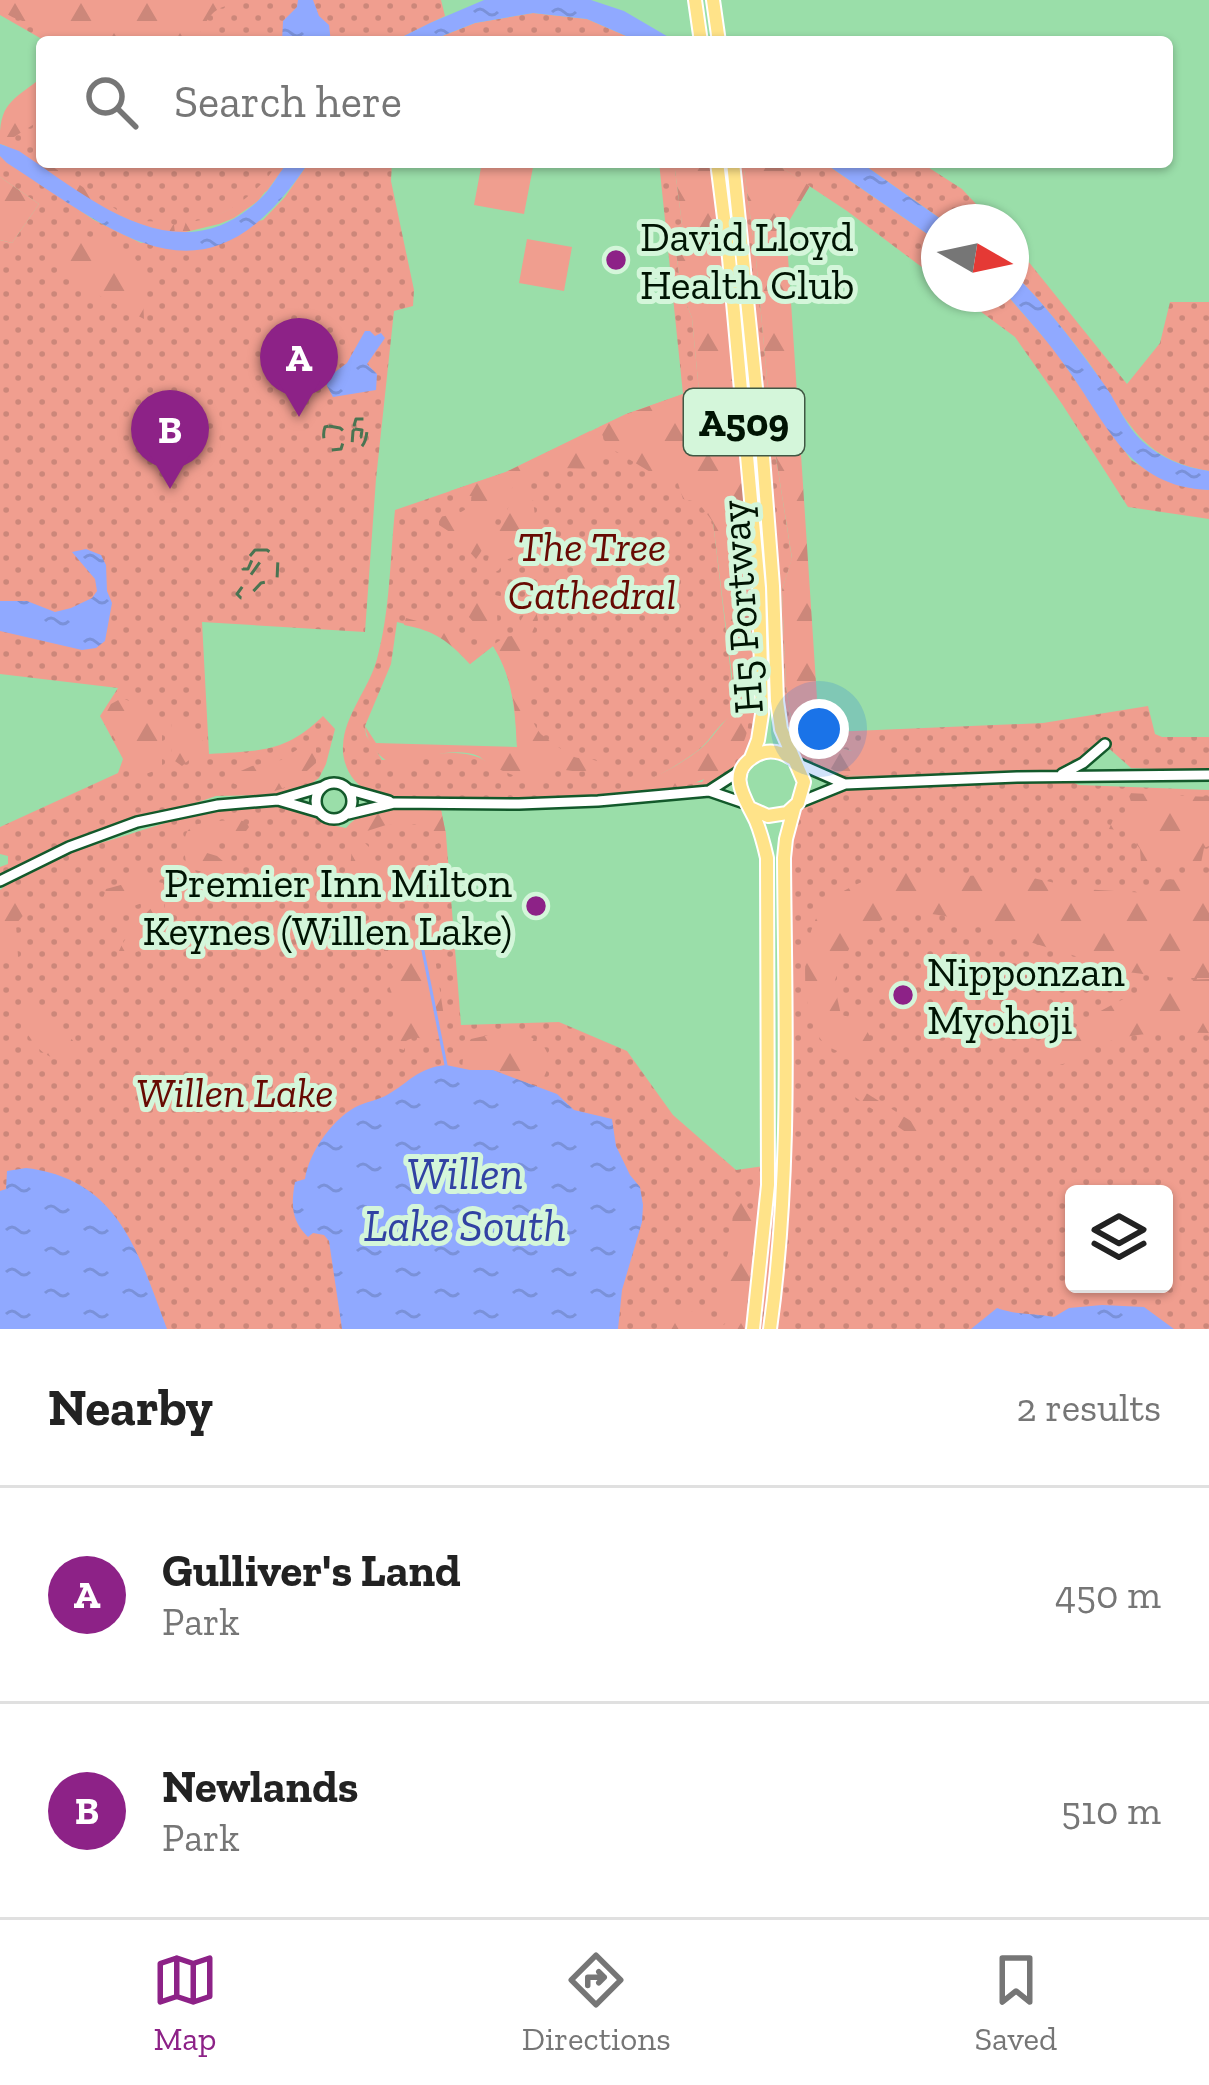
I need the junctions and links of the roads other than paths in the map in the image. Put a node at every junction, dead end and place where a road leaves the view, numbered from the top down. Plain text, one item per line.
1 (714, 2) edge
2 (695, 3) edge
3 (700, 36) edge
4 (718, 36) edge
5 (718, 168) edge
6 (734, 168) edge
7 (1105, 744) dead end
8 (795, 761) junction
9 (747, 764) junction
10 (1209, 775) edge
11 (1058, 776) junction
12 (845, 784) junction
13 (322, 787) junction
14 (350, 790) junction
15 (709, 791) junction
16 (278, 800) junction
17 (394, 802) junction
18 (797, 805) junction
19 (748, 806) junction
20 (320, 812) junction
21 (348, 814) junction
22 (1, 882) edge
23 (753, 1329) edge
24 (770, 1329) edge

1 - 4 main road
2 - 3 main road
5 - 9 main road, H5 Portway / A509
6 - 8 main road, H5 Portway / A509
7 - 11 street
8 - 9 main road
8 - 12 street
8 - 18 main road, A509
9 - 15 street
9 - 19 main road, A509
10 - 11 street
11 - 12 street
12 - 18 street
13 - 14 street
13 - 16 street
13 - 20 street
14 - 17 street
14 - 21 street
15 - 17 street
15 - 19 street
16 - 20 street
16 - 22 street
17 - 21 street
18 - 19 main road
18 - 24 main road, A509
19 - 23 main road, A509
20 - 21 street

